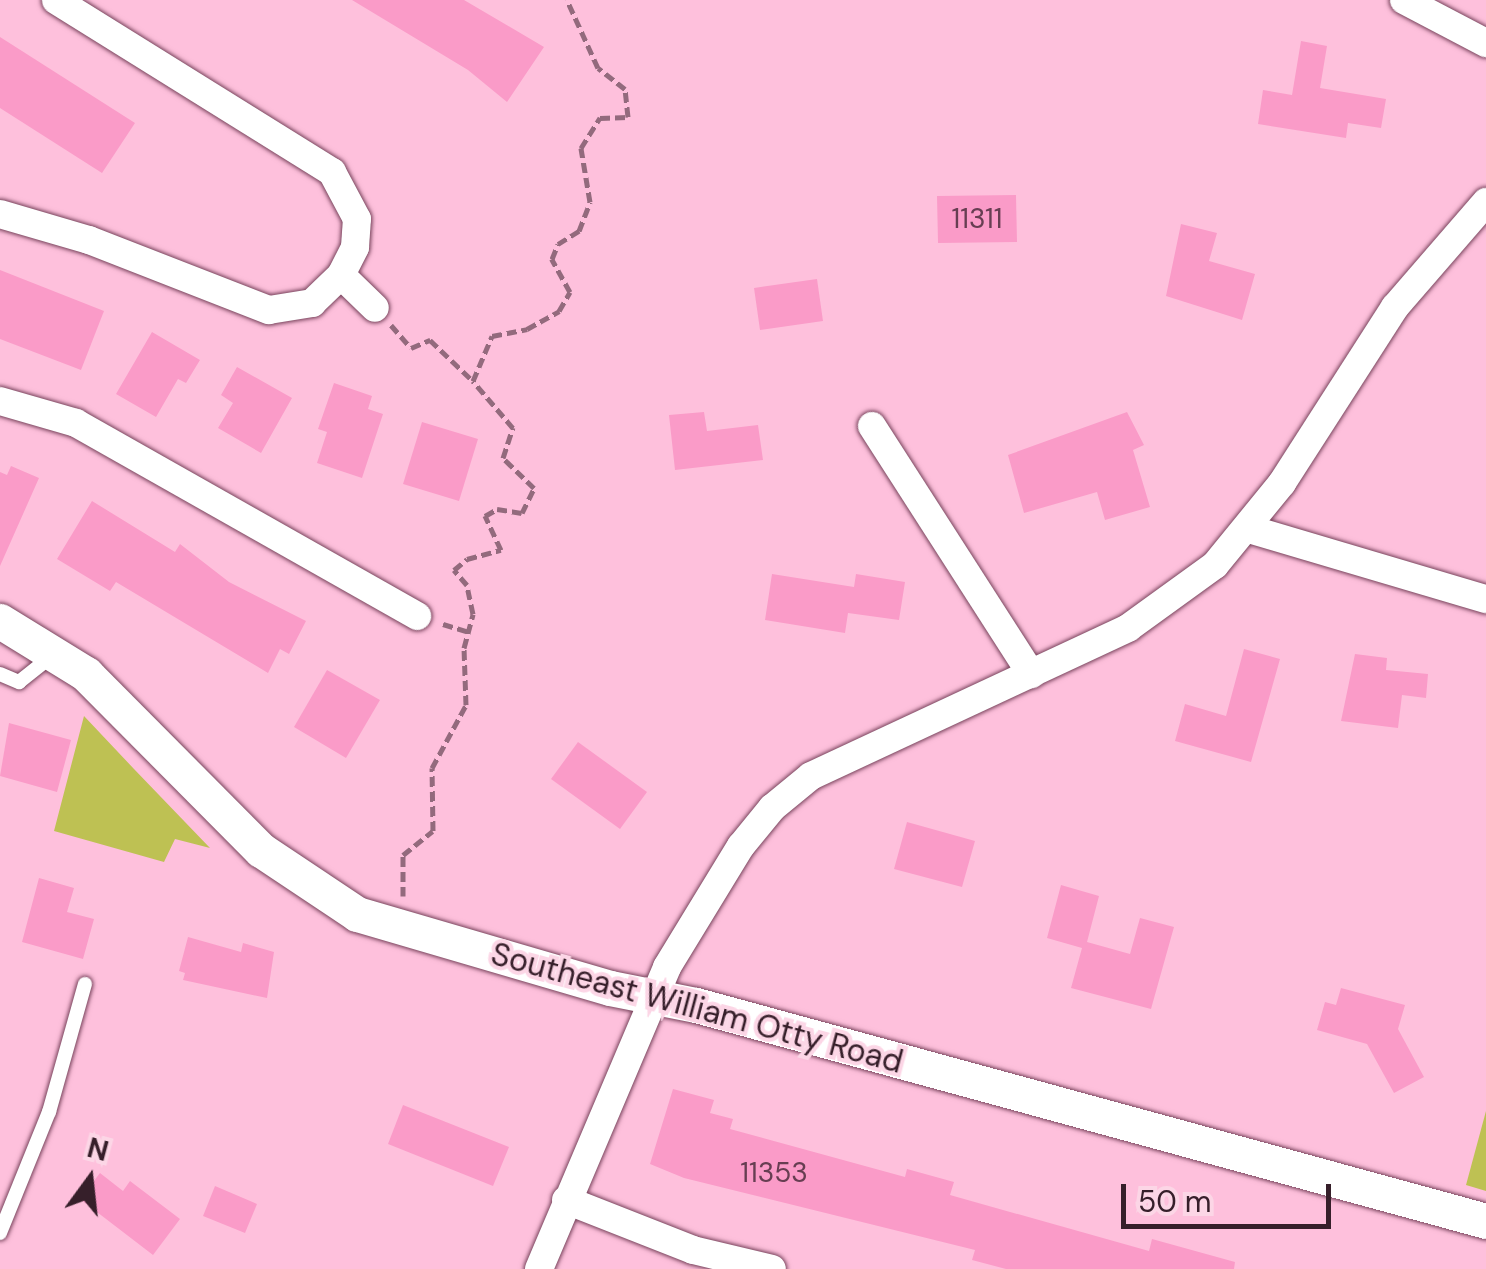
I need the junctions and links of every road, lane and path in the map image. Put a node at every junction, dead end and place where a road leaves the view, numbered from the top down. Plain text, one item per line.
1 (56, 0) edge
2 (567, 0) edge
3 (1404, 0) edge
4 (1486, 42) edge
5 (1486, 202) edge
6 (0, 214) edge
7 (341, 275) junction
8 (376, 308) joint
9 (473, 381) junction
10 (0, 401) edge
11 (872, 426) dead end
12 (1249, 529) junction
13 (1486, 599) edge
14 (417, 616) dead end
15 (0, 621) edge
16 (57, 652) junction
17 (0, 674) edge
18 (1031, 674) junction
19 (423, 936) junction
20 (85, 984) dead end
21 (652, 996) junction
22 (566, 1200) junction
23 (1486, 1221) edge
24 (0, 1233) edge
25 (538, 1269) edge
26 (772, 1269) edge

1 - 7 street
2 - 9 path
3 - 4 street
5 - 12 street
6 - 7 street
7 - 8 street
8 - 9 path
9 - 19 path
10 - 14 street
11 - 18 street
12 - 13 street
12 - 18 street
15 - 16 street, Southeast William Otty Road
16 - 17 lane
16 - 19 street, Southeast William Otty Road
18 - 21 street
19 - 21 street, Southeast William Otty Road
20 - 24 lane
21 - 22 street
21 - 23 street, Southeast William Otty Road
22 - 25 street
22 - 26 street

